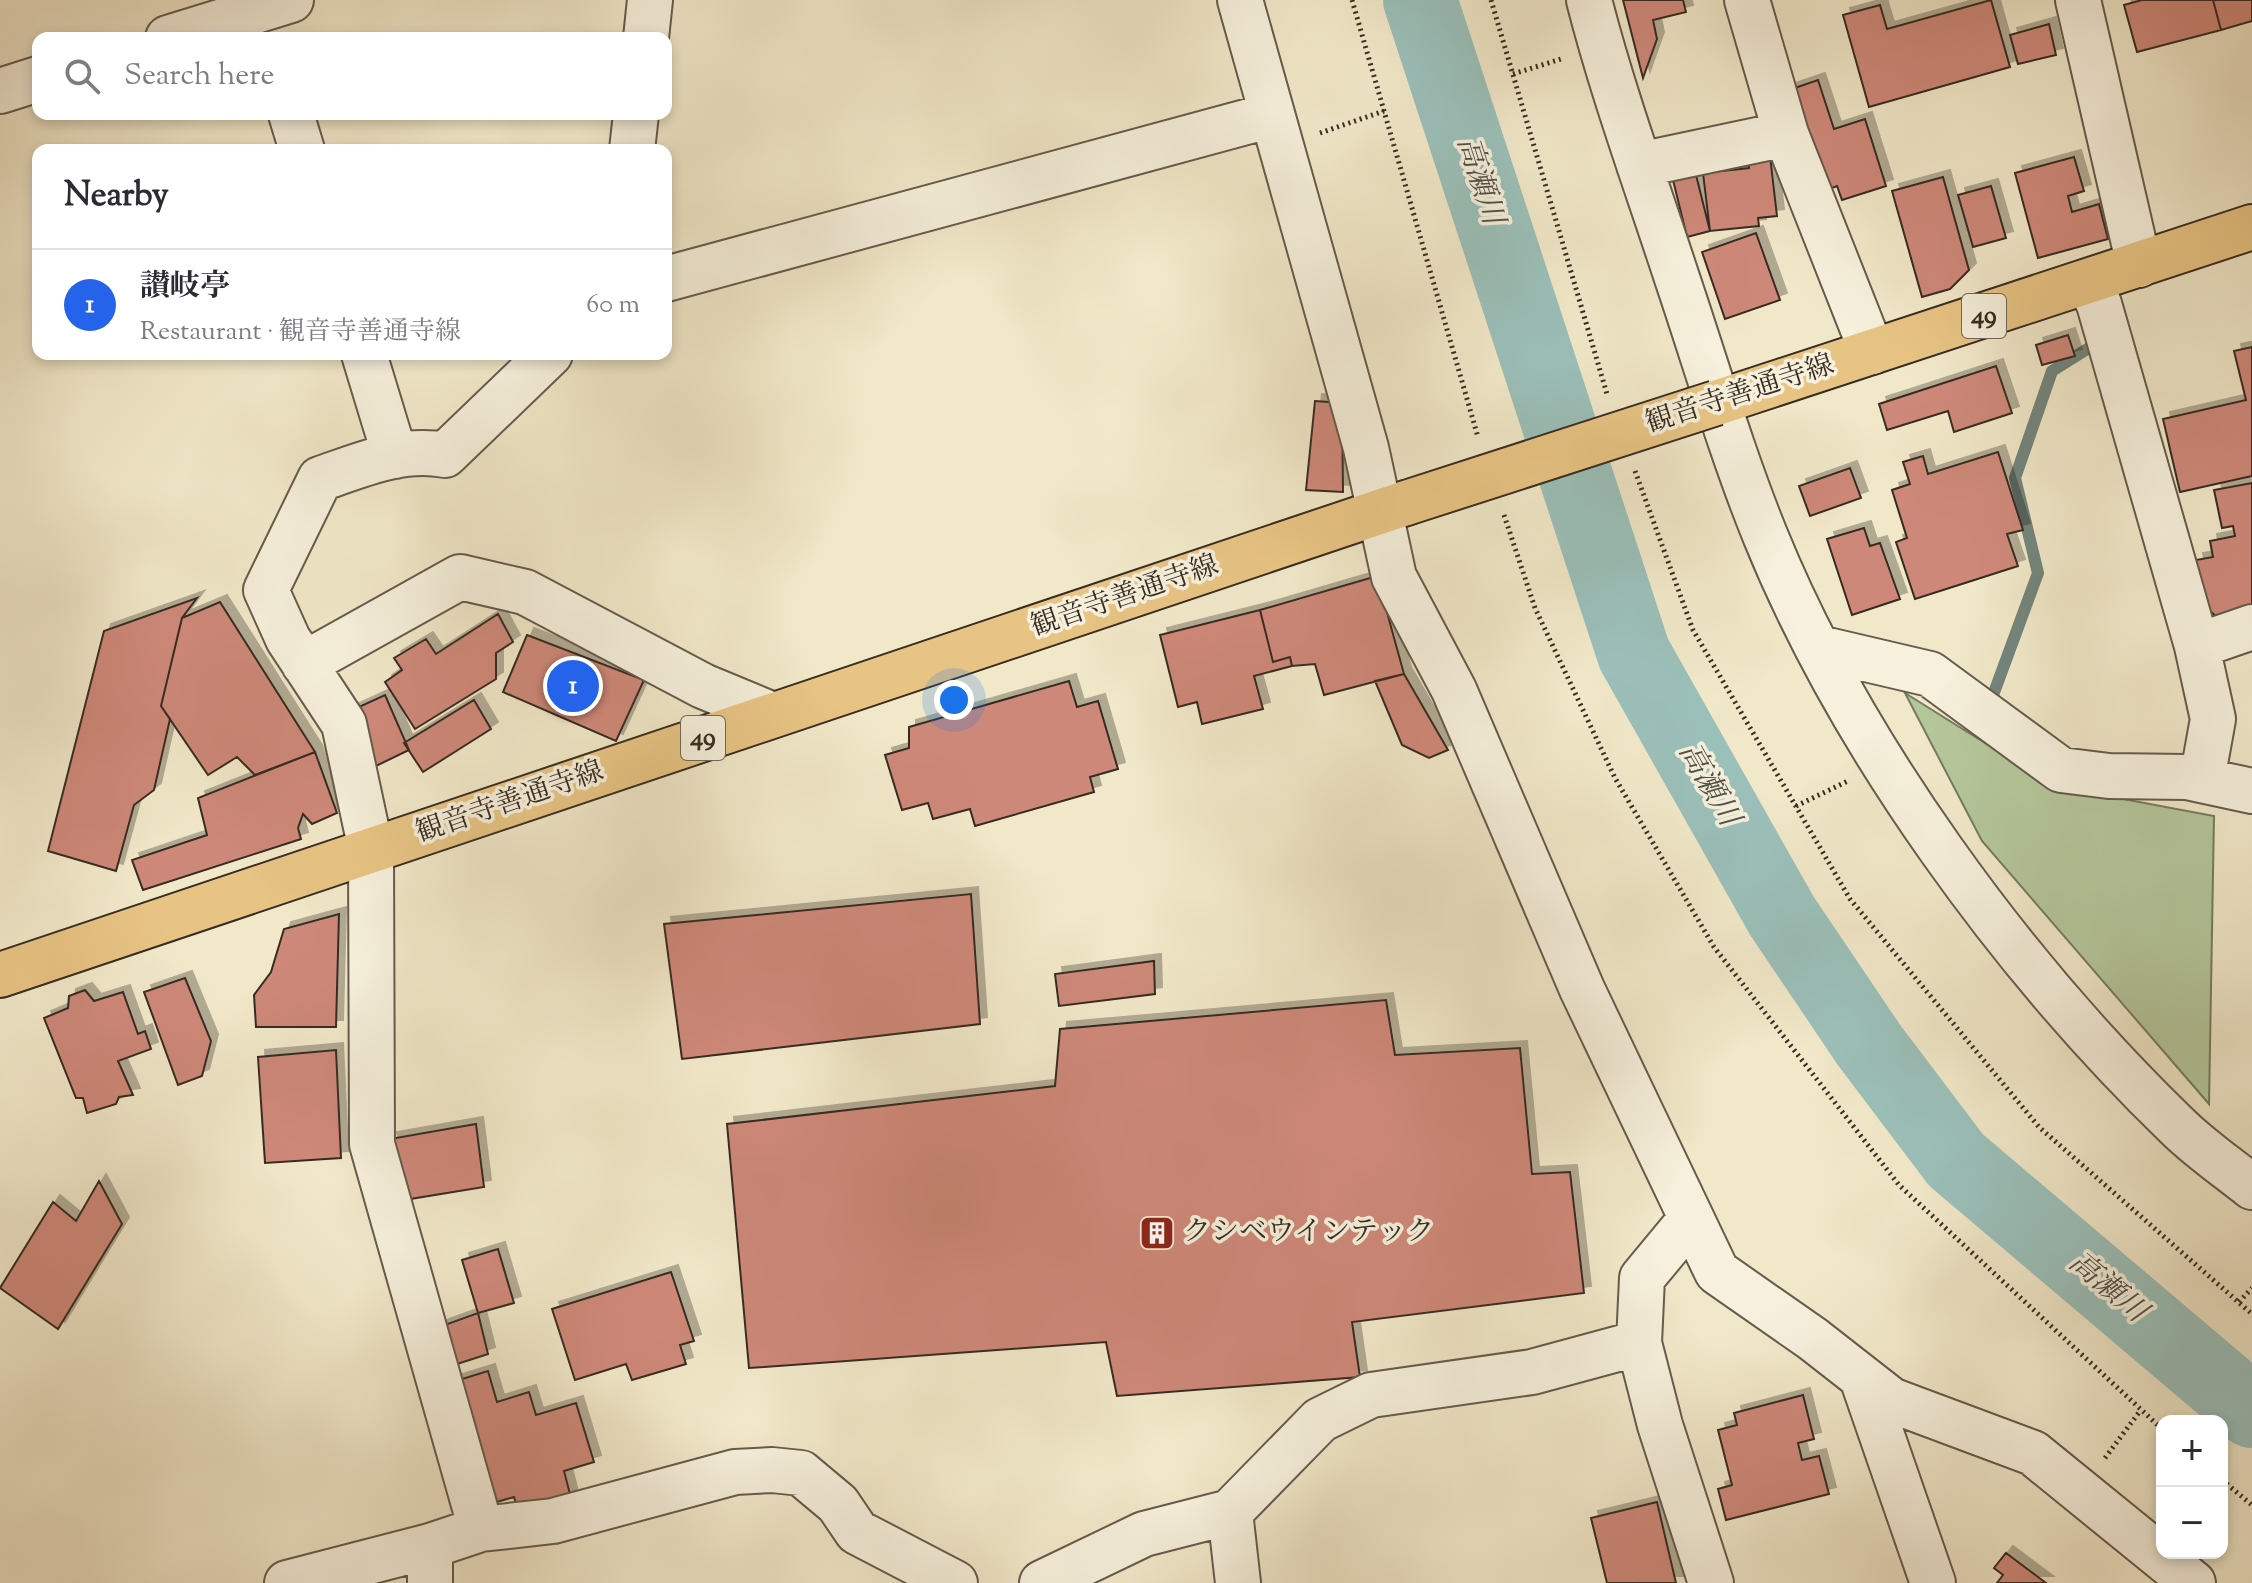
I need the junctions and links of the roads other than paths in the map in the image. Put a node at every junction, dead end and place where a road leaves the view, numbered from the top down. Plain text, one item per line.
1 (650, 0) edge
2 (1240, 0) edge
3 (1589, 0) edge
4 (1747, 0) edge
5 (2078, 0) edge
6 (272, 10) edge
7 (190, 32) edge
8 (647, 32) edge
9 (32, 81) edge
10 (0, 91) edge
11 (293, 120) edge
12 (635, 120) edge
13 (1276, 131) junction
14 (1786, 134) junction
15 (300, 144) edge
16 (633, 144) edge
17 (1639, 165) junction
18 (2252, 227) edge
19 (2139, 265) junction
20 (672, 278) edge
21 (2088, 282) junction
22 (1872, 352) junction
23 (366, 360) edge
24 (544, 360) edge
25 (1716, 403) junction
26 (395, 456) junction
27 (1393, 507) junction
28 (2252, 627) edge
29 (2197, 646) junction
30 (1819, 648) junction
31 (304, 664) junction
32 (773, 715) junction
33 (2202, 780) junction
34 (2252, 791) edge
35 (371, 850) junction
36 (0, 975) edge
37 (2252, 1187) edge
38 (1690, 1220) junction
39 (1639, 1343) junction
40 (1862, 1378) junction
41 (1230, 1512) junction
42 (481, 1529) junction
43 (430, 1565) edge
44 (287, 1583) edge
45 (955, 1583) edge
46 (1042, 1583) edge
47 (1238, 1583) edge
48 (1711, 1583) edge
49 (1933, 1583) edge
50 (2193, 1583) edge

1 - 8 street
2 - 13 street
3 - 17 street
4 - 14 street
5 - 19 street
6 - 7 street
9 - 10 street
11 - 15 street
12 - 16 street
13 - 20 street
13 - 27 street
14 - 17 street
14 - 22 street
17 - 25 street
18 - 19 main road, 観音寺善通寺線 / 49
19 - 21 main road, 観音寺善通寺線 / 49
21 - 22 main road, 観音寺善通寺線 / 49
21 - 29 street
22 - 25 main road, 観音寺善通寺線 / 49
23 - 26 street
24 - 26 street
25 - 27 main road, 観音寺善通寺線 / 49, bridge
25 - 30 street
26 - 31 street
27 - 32 main road, 観音寺善通寺線 / 49
27 - 38 street
28 - 29 street
29 - 33 street
30 - 33 street
30 - 37 street
31 - 32 street
31 - 35 street
32 - 35 main road, 観音寺善通寺線 / 49
33 - 34 street
35 - 36 main road, 観音寺善通寺線 / 49
35 - 42 street
38 - 39 street
38 - 40 street
39 - 41 street
39 - 48 street
40 - 49 street
40 - 50 street
41 - 46 street
41 - 47 street
42 - 43 street
42 - 45 street
43 - 44 street

